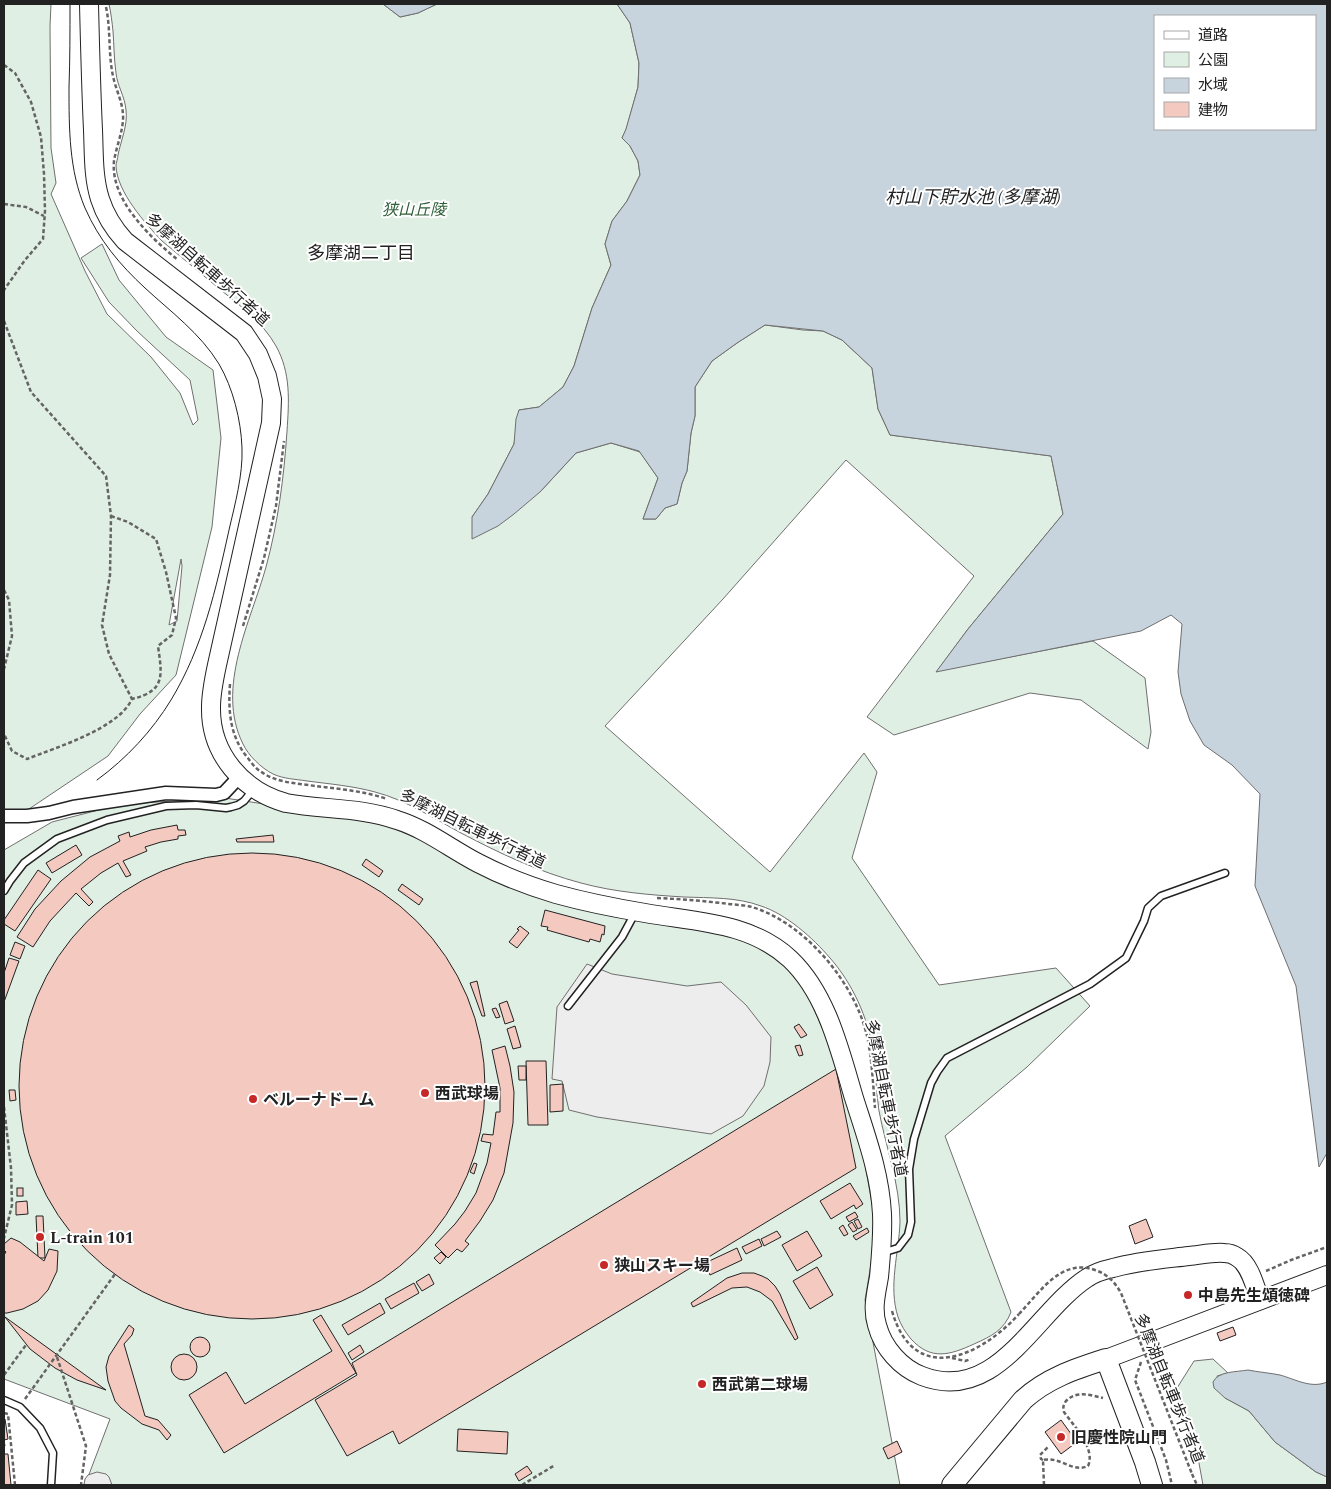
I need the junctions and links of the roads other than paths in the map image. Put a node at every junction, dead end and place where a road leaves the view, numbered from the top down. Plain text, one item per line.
1 (90, 4) edge
2 (239, 777) junction
3 (254, 789) junction
4 (4, 816) edge
5 (1225, 873) dead end
6 (4, 891) edge
7 (636, 912) junction
8 (568, 1006) dead end
9 (881, 1253) junction
10 (1327, 1275) edge
11 (1260, 1300) junction
12 (1106, 1359) junction
13 (4, 1400) edge
14 (51, 1485) edge
15 (952, 1485) edge
16 (1152, 1485) edge

1 - 2 street
2 - 3 street
2 - 4 street
3 - 6 lane
3 - 7 street
5 - 9 lane
7 - 8 lane
7 - 9 street
9 - 11 street
10 - 11 street
11 - 12 street
12 - 15 main road
12 - 16 main road
13 - 14 lane

